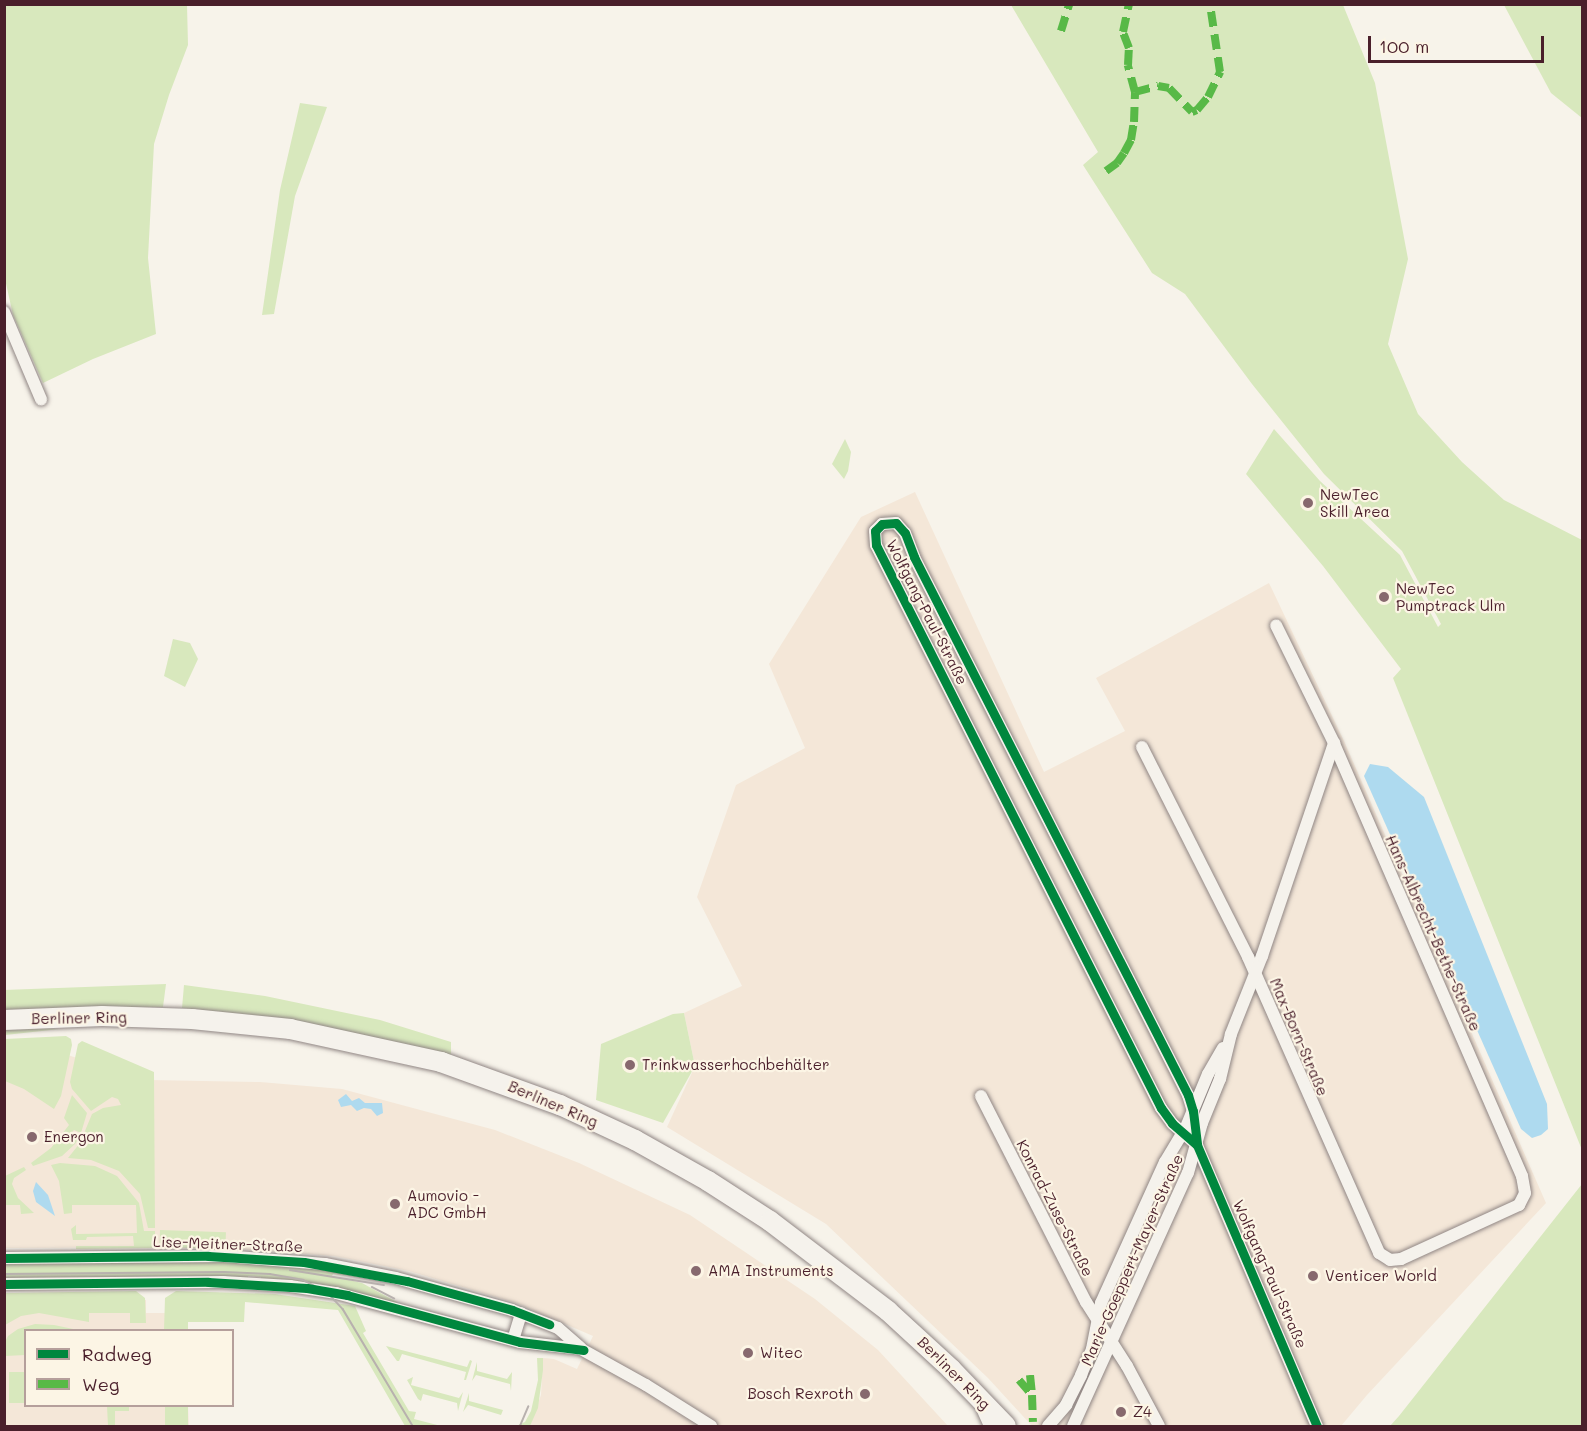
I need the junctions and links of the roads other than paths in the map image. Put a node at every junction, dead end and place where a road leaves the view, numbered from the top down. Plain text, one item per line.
1 (4, 312) edge
2 (41, 399) dead end
3 (1276, 625) dead end
4 (1334, 743) junction
5 (1142, 747) dead end
6 (1255, 973) junction
7 (4, 1020) edge
8 (1231, 1034) junction
9 (981, 1096) dead end
10 (1193, 1111) junction
11 (1183, 1132) junction
12 (1197, 1145) junction
13 (1467, 1229) joint
14 (4, 1258) edge
15 (4, 1284) edge
16 (522, 1313) junction
17 (1097, 1320) junction
18 (513, 1340) junction
19 (1112, 1343) junction
20 (584, 1350) junction
21 (975, 1393) junction
22 (1316, 1421) edge
23 (711, 1426) edge
24 (990, 1426) edge
25 (1006, 1426) edge
26 (1048, 1426) edge
27 (1073, 1426) edge
28 (1159, 1426) edge

1 - 2 street
3 - 4 street, Hans-Albrecht-Bethe-Straße
4 - 6 street, Marie-Goeppert-Mayer-Straße
4 - 13 street, Hans-Albrecht-Bethe-Straße
5 - 6 street, Max-Born-Straße
6 - 8 street, Marie-Goeppert-Mayer-Straße
6 - 13 street, Max-Born-Straße
7 - 21 main road, Berliner Ring
8 - 10 street, Marie-Goeppert-Mayer-Straße
8 - 12 street, Marie-Goeppert-Mayer-Straße
9 - 17 street, Konrad-Zuse-Straße
10 - 11 street, Marie-Goeppert-Mayer-Straße
10 - 11 street, Wolfgang-Paul-Straße
10 - 12 street, Wolfgang-Paul-Straße
11 - 12 street, Wolfgang-Paul-Straße
11 - 17 street, Marie-Goeppert-Mayer-Straße
12 - 19 street, Marie-Goeppert-Mayer-Straße
12 - 22 street, Wolfgang-Paul-Straße
14 - 16 street, Lise-Meitner-Straße
15 - 18 street, Lise-Meitner-Straße
16 - 18 street
16 - 20 street, Lise-Meitner-Straße
17 - 19 street, Konrad-Zuse-Straße
17 - 26 street, Marie-Goeppert-Mayer-Straße
18 - 20 street, Lise-Meitner-Straße
19 - 27 street, Marie-Goeppert-Mayer-Straße
19 - 28 street, Konrad-Zuse-Straße
20 - 23 street, Lise-Meitner-Straße
21 - 24 street
21 - 25 main road, Berliner Ring

